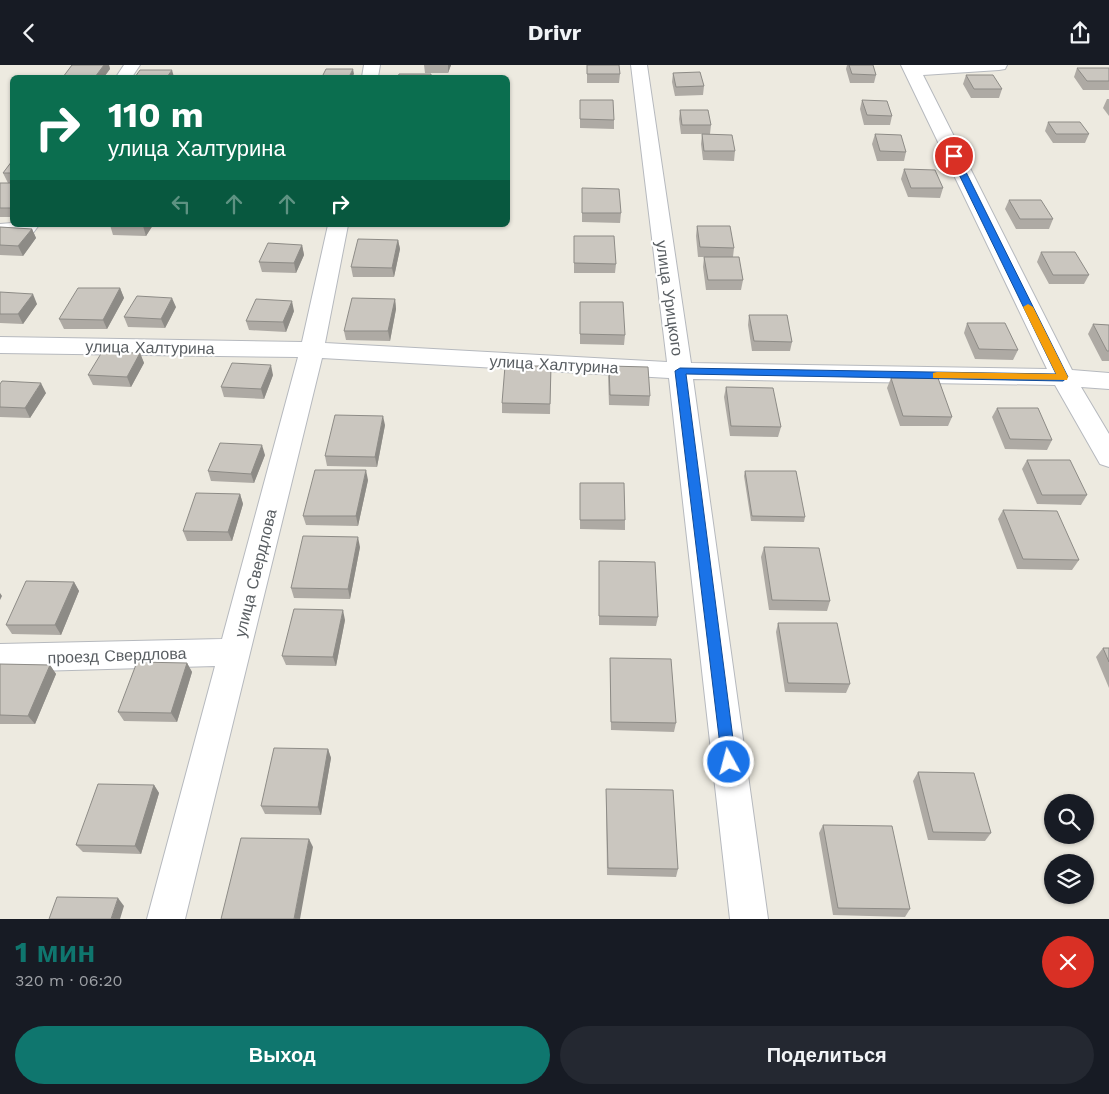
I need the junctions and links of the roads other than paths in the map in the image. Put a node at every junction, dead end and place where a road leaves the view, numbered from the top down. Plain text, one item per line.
1 (638, 65) edge
2 (998, 65) edge
3 (910, 68) edge
4 (28, 227) edge
5 (338, 227) edge
6 (0, 229) edge
7 (0, 345) edge
8 (312, 350) junction
9 (680, 371) junction
10 (1063, 377) junction
11 (1109, 381) edge
12 (1109, 457) edge
13 (234, 652) junction
14 (0, 659) edge
15 (166, 919) edge
16 (749, 919) edge

1 - 9 street, улица Урицкого
2 - 3 street
3 - 10 street
4 - 6 street
5 - 8 street, улица Свердлова
7 - 8 street, улица Халтурина
8 - 9 street, улица Халтурина
8 - 13 street, улица Свердлова
9 - 10 street, улица Халтурина
9 - 16 street, улица Урицкого
10 - 11 street, улица Халтурина
10 - 12 street
13 - 14 street, проезд Свердлова
13 - 15 street, улица Свердлова

